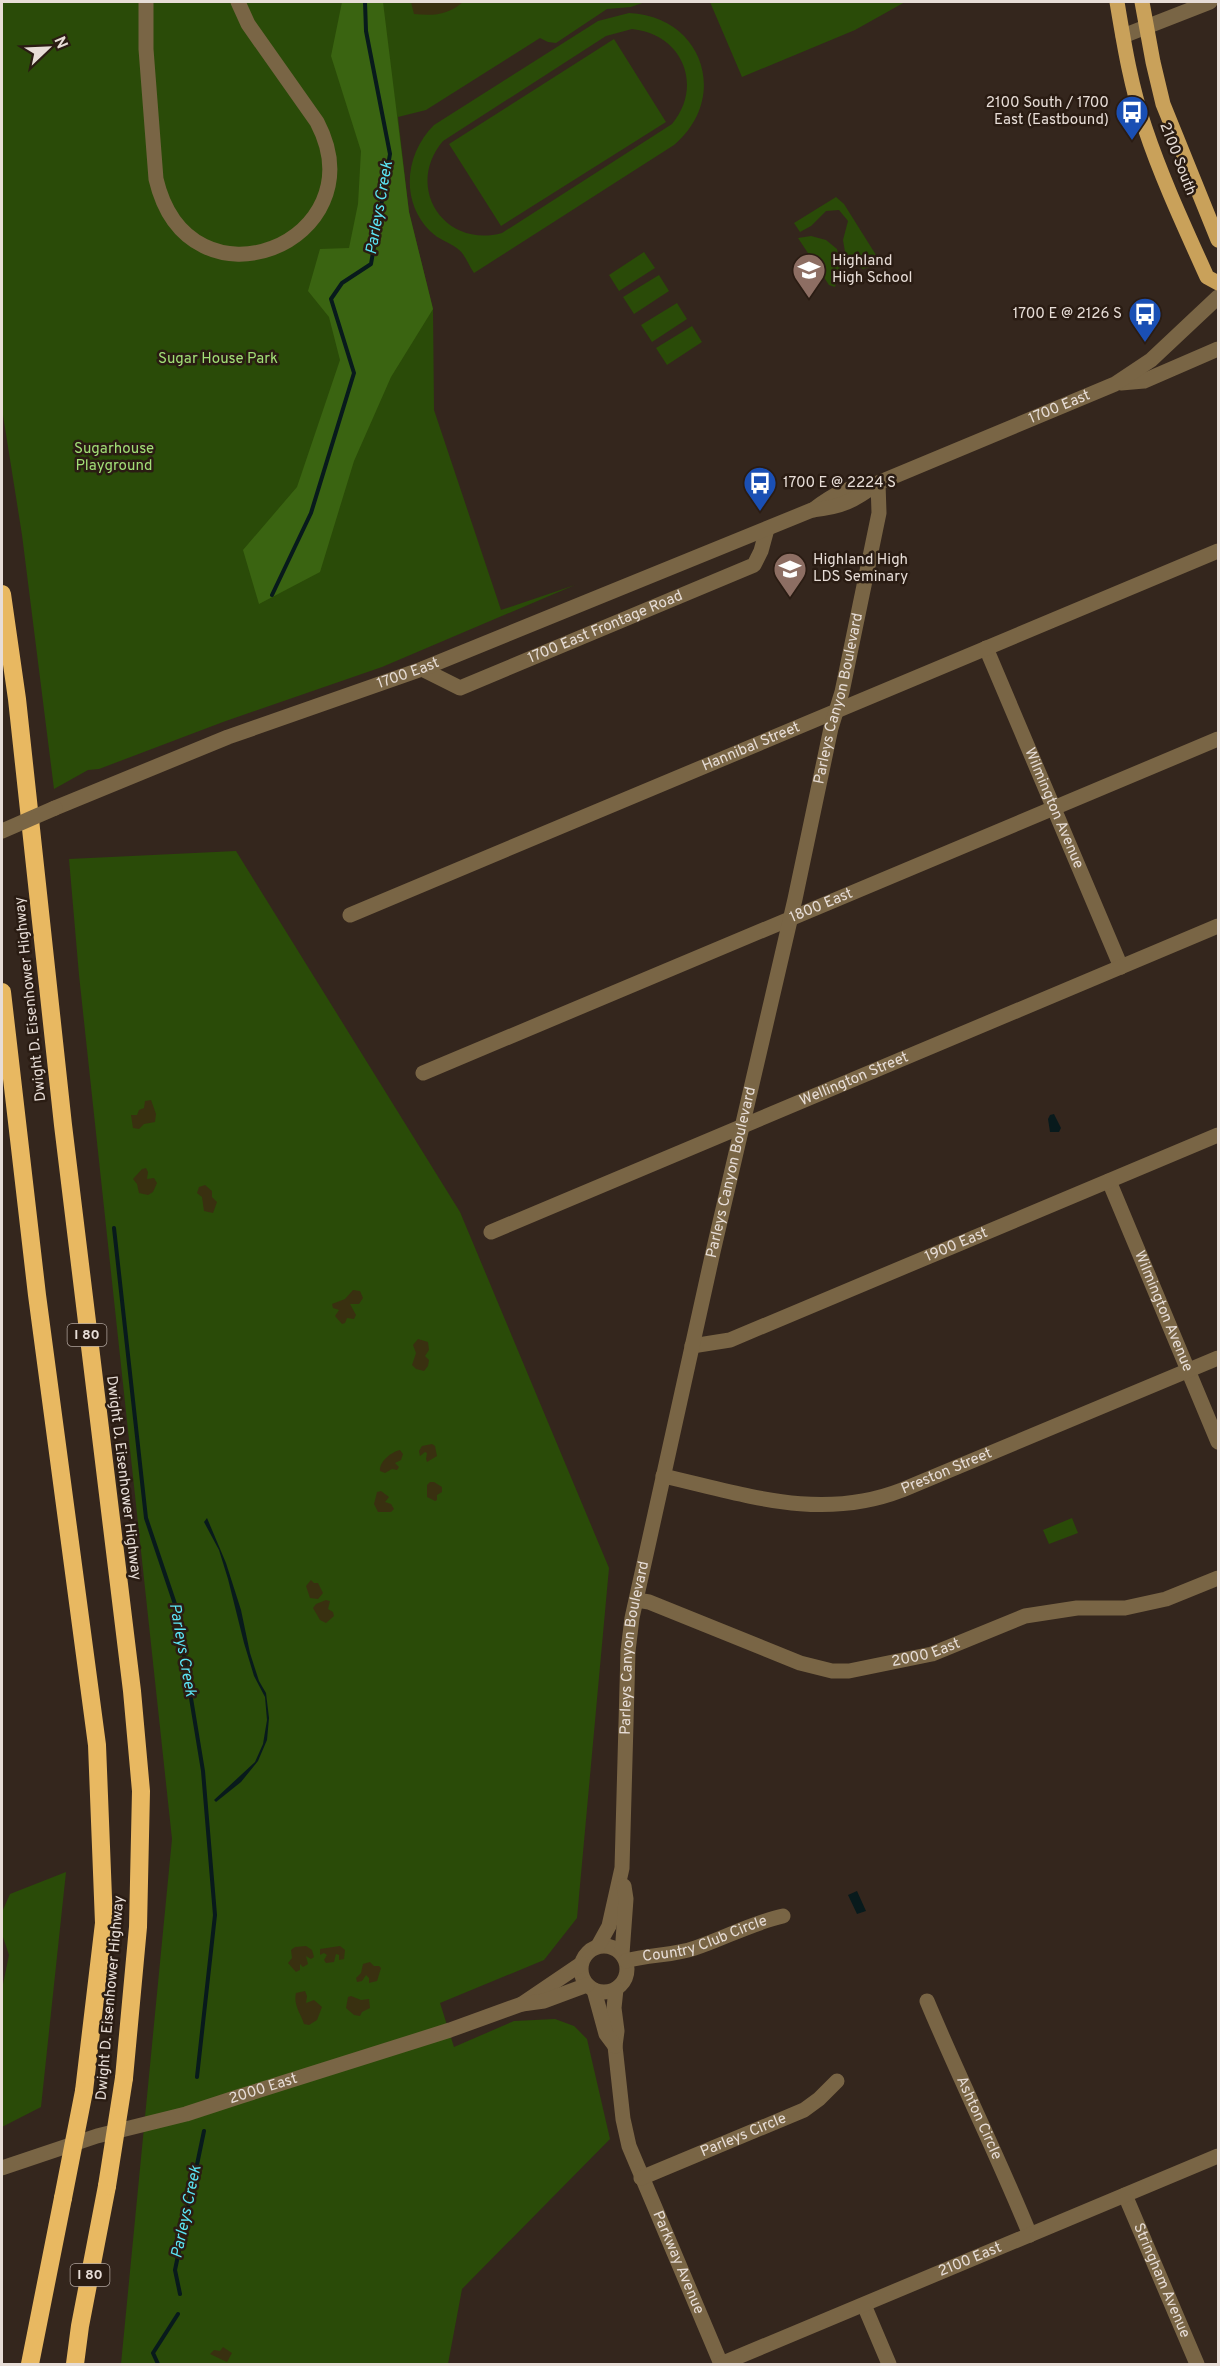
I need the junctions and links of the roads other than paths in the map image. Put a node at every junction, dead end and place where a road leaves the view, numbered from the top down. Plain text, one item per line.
1 (147, 2) edge
2 (238, 2) edge
3 (1118, 2) edge
4 (1142, 2) edge
5 (1210, 2) edge
6 (1147, 28) junction
7 (1123, 36) junction
8 (1218, 240) edge
9 (1218, 284) edge
10 (1218, 297) edge
11 (1218, 349) edge
12 (1115, 384) junction
13 (878, 483) junction
14 (767, 528) junction
15 (1218, 551) edge
16 (2, 594) edge
17 (986, 648) junction
18 (422, 669) junction
19 (836, 711) junction
20 (1218, 739) edge
21 (1054, 808) junction
22 (2, 831) edge
23 (350, 915) dead end
24 (790, 919) junction
25 (1218, 926) edge
26 (1121, 967) junction
27 (2, 992) edge
28 (423, 1073) dead end
29 (742, 1126) junction
30 (1218, 1135) edge
31 (1109, 1181) junction
32 (491, 1232) dead end
33 (692, 1346) junction
34 (1218, 1358) edge
35 (1188, 1370) junction
36 (1218, 1442) edge
37 (663, 1476) junction
38 (1218, 1578) edge
39 (637, 1600) junction
40 (622, 1868) junction
41 (783, 1916) dead end
42 (598, 1946) junction
43 (624, 1958) junction
44 (581, 1964) junction
45 (591, 1988) junction
46 (616, 1989) junction
47 (927, 2001) dead end
48 (522, 2004) junction
49 (615, 2046) junction
50 (837, 2081) dead end
51 (1218, 2157) edge
52 (2, 2168) edge
53 (641, 2178) junction
54 (1125, 2195) junction
55 (1030, 2235) junction
56 (864, 2305) junction
57 (30, 2364) edge
58 (75, 2364) edge
59 (721, 2364) edge
60 (889, 2364) edge
61 (1197, 2364) edge

1 - 2 street
3 - 7 main road, 2100 South
4 - 6 main road, 2100 South
5 - 6 street
6 - 7 street
6 - 8 main road, 2100 South
7 - 9 main road, 2100 South
10 - 12 street, 1700 East
11 - 12 street
12 - 13 street, 1700 East
13 - 14 street, 1700 East
13 - 19 street, Parleys Canyon Boulevard
14 - 18 street, 1700 East
14 - 18 street, 1700 East Frontage Road
15 - 17 street, Hannibal Street
16 - 58 highway, Dwight D. Eisenhower Highway / I 80, bridge
17 - 19 street, Hannibal Street
17 - 21 street, Wilmington Avenue
18 - 22 street, 1700 East, bridge
19 - 23 street, Hannibal Street
19 - 24 street, Parleys Canyon Boulevard
20 - 21 street, 1800 East
21 - 24 street, 1800 East
21 - 26 street, Wilmington Avenue
24 - 28 street, 1800 East
24 - 29 street, Parleys Canyon Boulevard
25 - 26 street, Wellington Street
26 - 29 street, Wellington Street
27 - 57 highway, Dwight D. Eisenhower Highway / I 80, bridge
29 - 32 street, Wellington Street
29 - 33 street, Parleys Canyon Boulevard
30 - 31 street, 1900 East
31 - 33 street, 1900 East
31 - 35 street, Wilmington Avenue
33 - 37 street, Parleys Canyon Boulevard
34 - 35 street, Preston Street
35 - 36 street, Wilmington Avenue
35 - 37 street, Preston Street
37 - 39 street, Parleys Canyon Boulevard
38 - 39 street, 2000 East
39 - 40 street, Parleys Canyon Boulevard
40 - 42 street, Parleys Canyon Boulevard
40 - 43 street, Parleys Canyon Boulevard
41 - 43 street, Country Club Circle
42 - 43 street
42 - 44 street
43 - 46 street
44 - 45 street
44 - 48 street, 2000 East
45 - 46 street
45 - 48 street, 2000 East
45 - 49 street
46 - 49 street
47 - 55 street, Ashton Circle
48 - 52 street, 2000 East
49 - 53 street, Parkway Avenue
50 - 53 street, Parleys Circle
51 - 54 street, 2100 East
53 - 59 street, Parkway Avenue
54 - 55 street, 2100 East
54 - 61 street, Stringham Avenue
55 - 56 street, 2100 East
56 - 59 street, 2100 East
56 - 60 street

